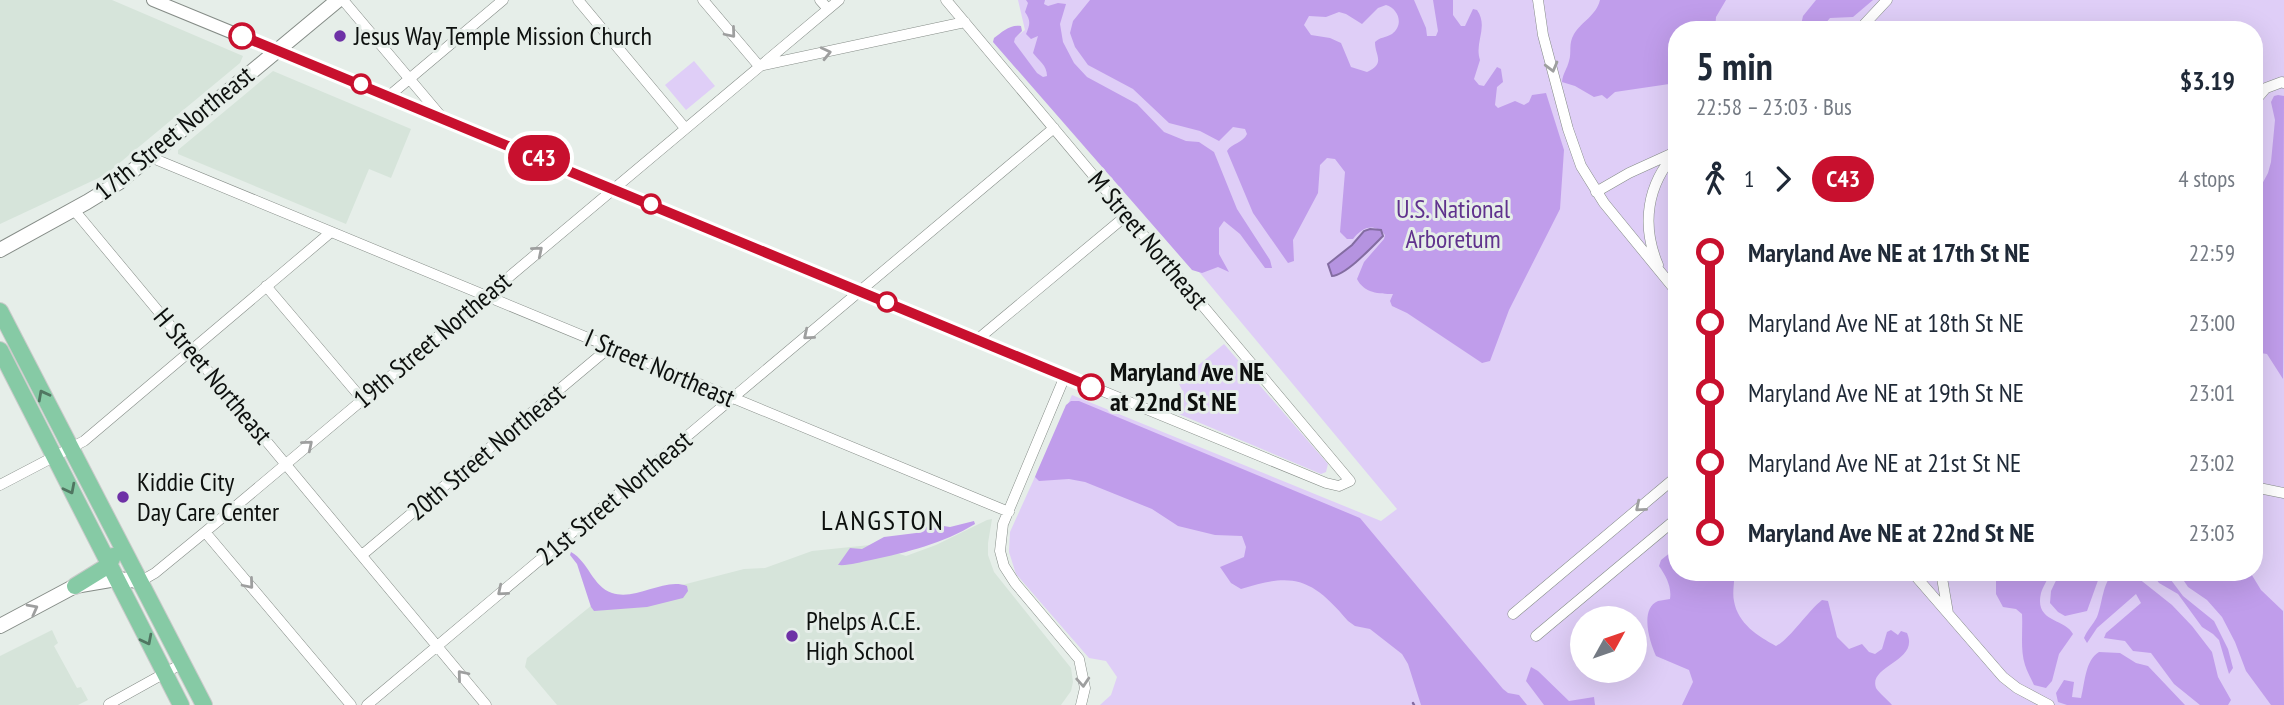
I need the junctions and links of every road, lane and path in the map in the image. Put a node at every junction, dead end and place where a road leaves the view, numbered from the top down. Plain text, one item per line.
1 (153, 0) edge
2 (338, 0) edge
3 (343, 0) edge
4 (503, 0) edge
5 (578, 0) edge
6 (703, 0) edge
7 (820, 0) edge
8 (839, 0) edge
9 (946, 0) edge
10 (1538, 0) edge
11 (1887, 0) edge
12 (828, 9) junction
13 (1867, 21) edge
14 (965, 22) junction
15 (277, 51) junction
16 (759, 66) junction
17 (410, 79) junction
18 (2283, 82) edge
19 (2263, 92) edge
20 (389, 96) junction
21 (443, 118) junction
22 (685, 128) junction
23 (1054, 128) junction
24 (1668, 156) edge
25 (150, 157) junction
26 (1668, 163) edge
27 (612, 188) junction
28 (1596, 192) junction
29 (74, 209) junction
30 (1127, 215) junction
31 (331, 232) junction
32 (0, 250) edge
33 (1661, 272) junction
34 (1668, 281) edge
35 (266, 286) junction
36 (860, 291) junction
37 (486, 296) junction
38 (0, 311) edge
39 (978, 340) junction
40 (610, 347) junction
41 (0, 350) edge
42 (191, 350) junction
43 (1065, 376) junction
44 (733, 398) junction
45 (362, 399) junction
46 (72, 448) junction
47 (54, 457) junction
48 (286, 464) junction
49 (1668, 484) edge
50 (0, 485) edge
51 (2263, 489) edge
52 (2284, 493) edge
53 (1009, 512) junction
54 (1668, 526) edge
55 (205, 532) junction
56 (120, 542) junction
57 (362, 555) junction
58 (113, 572) junction
59 (141, 581) junction
60 (1920, 581) edge
61 (1943, 581) edge
62 (75, 586) joint
63 (1513, 614) dead end
64 (1949, 616) junction
65 (0, 626) edge
66 (1536, 636) dead end
67 (437, 646) junction
68 (183, 663) junction
69 (164, 674) junction
70 (109, 704) edge
71 (181, 705) edge
72 (204, 705) edge
73 (351, 705) edge
74 (367, 705) edge
75 (486, 705) edge
76 (1081, 705) edge
77 (2049, 705) edge

1 - 15 street
2 - 15 main road, 17th Street Northeast
3 - 17 street
4 - 17 street
5 - 22 street
6 -> 16 street
7 - 12 street
8 - 12 street, 19th Street Northeast
9 - 14 street, M Street Northeast
10 -> 28 street
11 - 13 street
12 - 16 street, 19th Street Northeast
16 -> 14 street
14 - 23 street, M Street Northeast
15 - 20 street
15 - 25 main road, 17th Street Northeast
16 - 22 street, 19th Street Northeast
17 - 20 street
17 - 21 street
18 - 19 street
20 - 21 street
21 - 27 street
22 - 27 street, 19th Street Northeast
23 - 30 street, M Street Northeast
23 - 36 street, 21st Street Northeast
24 - 28 street
25 - 29 main road, 17th Street Northeast
25 - 31 street, I Street Northeast
26 - 33 street
27 - 36 street
37 -> 27 street, 19th Street Northeast
28 - 33 street
29 - 32 main road, 17th Street Northeast
29 - 42 street, H Street Northeast
30 - 39 street
30 - 43 street, M Street Northeast
31 - 35 street
31 - 37 street, I Street Northeast
33 - 34 street
35 - 42 street
35 - 45 street
36 - 39 street
36 -> 44 street, 21st Street Northeast
37 - 40 street, I Street Northeast
37 - 45 street, 19th Street Northeast
46 -> 38 main road
39 - 43 street
40 - 44 street, I Street Northeast
40 - 57 street, 20th Street Northeast
41 - 47 main road
42 - 46 street
42 - 48 street, H Street Northeast
43 - 53 street
44 - 53 street, I Street Northeast
44 -> 67 street, 21st Street Northeast
48 -> 45 street, 19th Street Northeast
46 - 47 street
46 - 56 main road
47 - 50 street
47 -> 58 main road
48 - 55 street, 19th Street Northeast
48 - 57 street, H Street Northeast
49 -> 63 street
51 - 52 street
53 -> 76 street
54 - 66 street
55 - 59 street, 19th Street Northeast
55 -> 73 street
56 - 58 main road
56 - 59 main road
57 - 67 street, H Street Northeast
58 - 59 main road
58 - 62 main road
58 -> 69 main road
59 - 68 main road
60 - 64 street
61 - 64 street
65 -> 62 main road
64 - 77 street
67 - 74 street, 21st Street Northeast
75 -> 67 street, H Street Northeast
68 - 69 street
68 - 72 main road
69 - 70 street
69 - 71 main road

